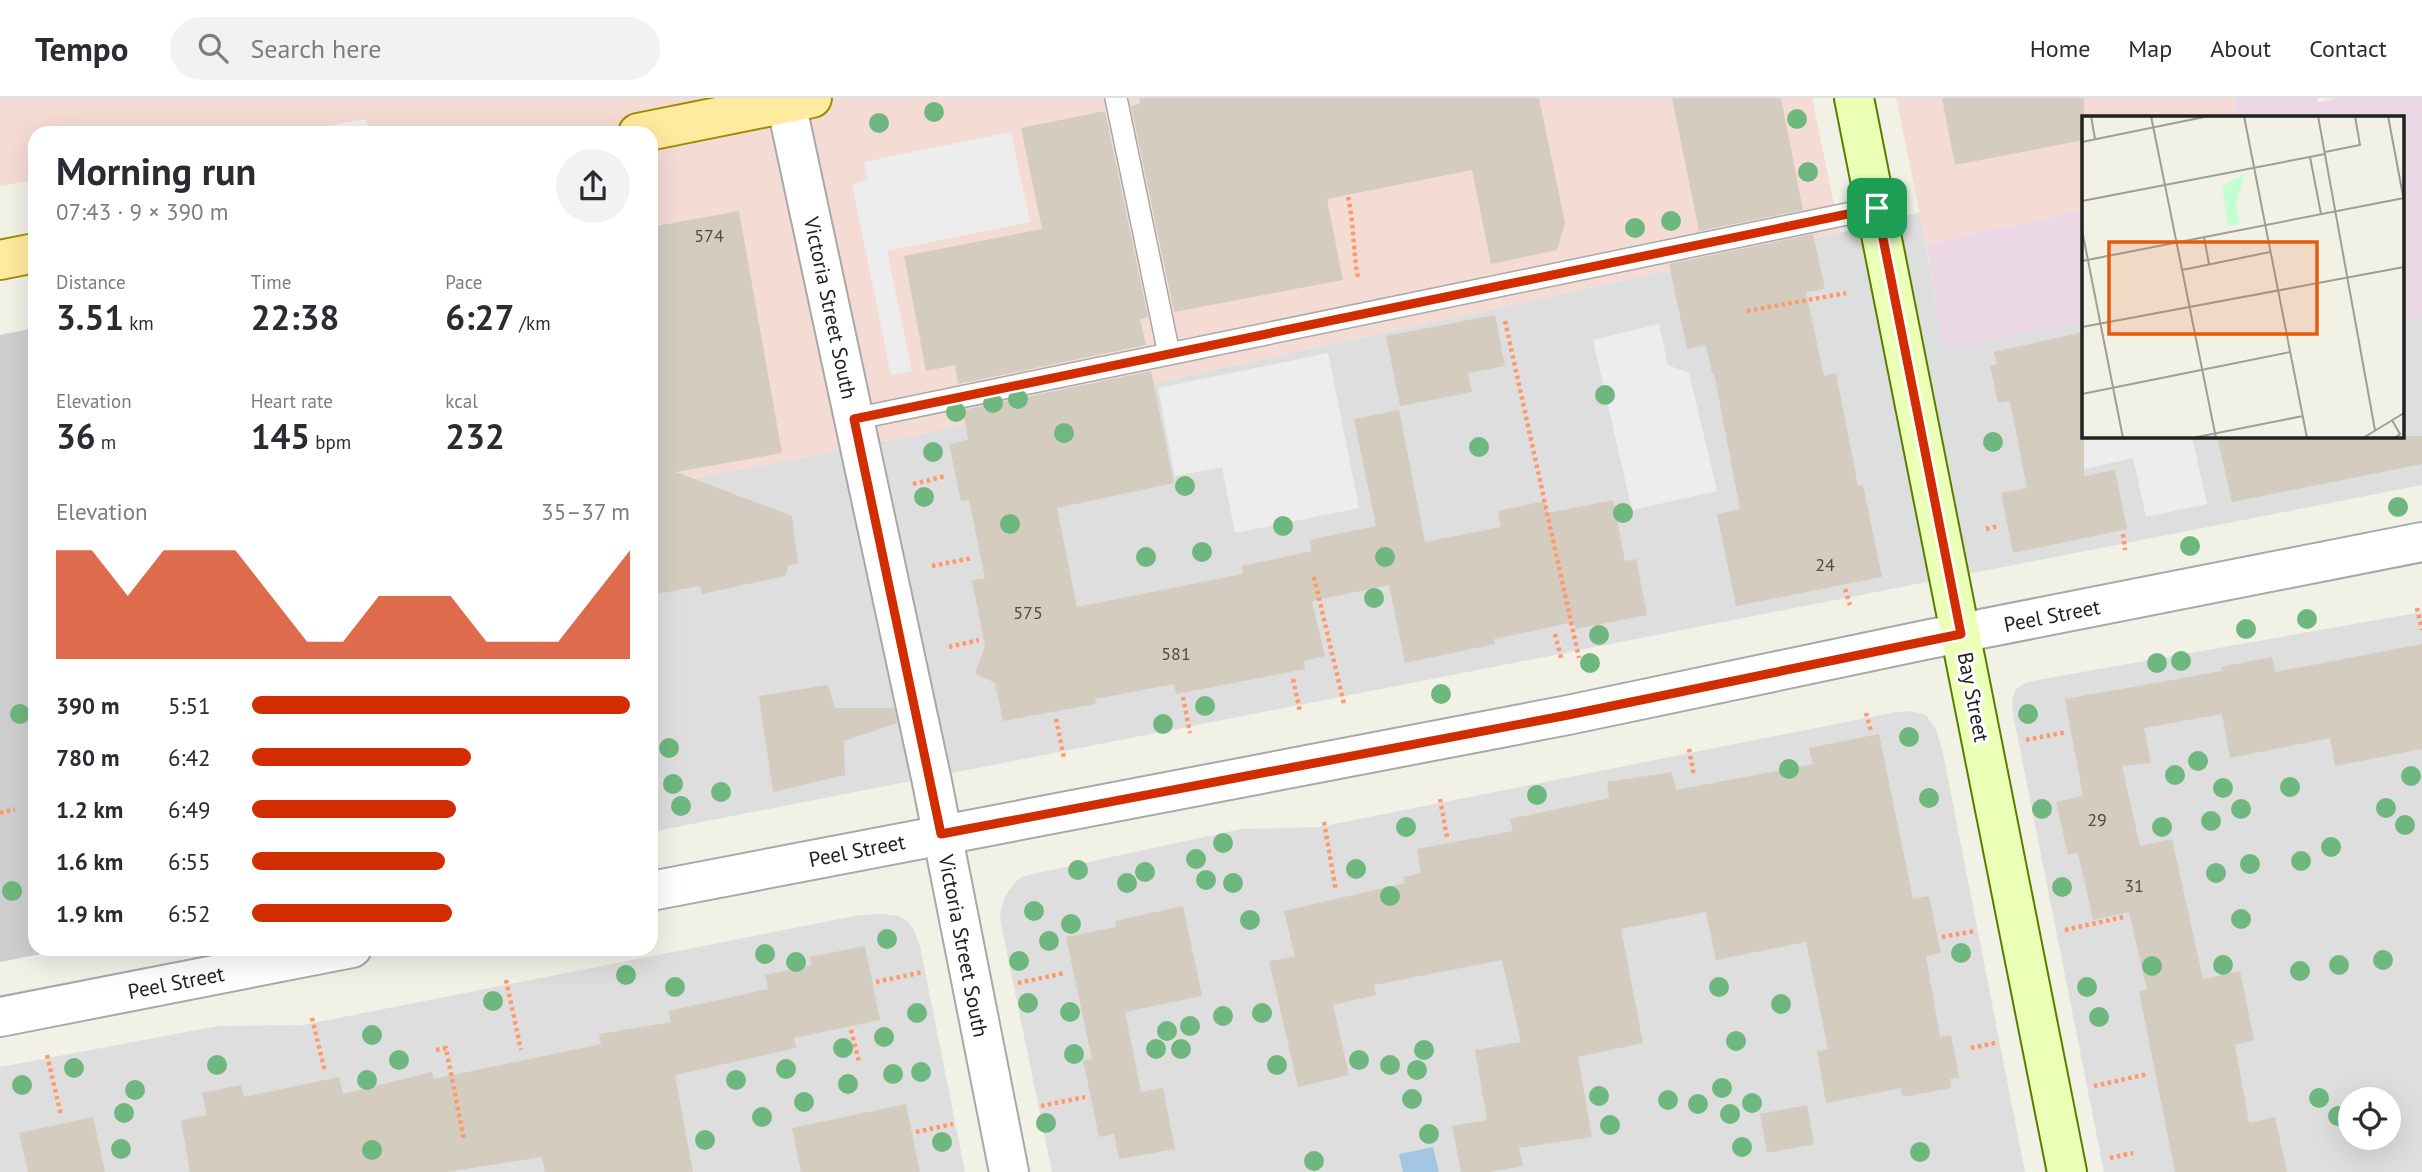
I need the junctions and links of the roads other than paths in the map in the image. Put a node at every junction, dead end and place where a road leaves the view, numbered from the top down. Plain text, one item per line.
1 (1116, 98) edge
2 (1854, 98) edge
3 (794, 100) edge
4 (658, 129) edge
5 (1877, 208) junction
6 (28, 254) edge
7 (0, 260) edge
8 (1169, 354) junction
9 (854, 419) junction
10 (2422, 542) edge
11 (1961, 634) junction
12 (941, 834) junction
13 (658, 890) edge
14 (311, 956) edge
15 (0, 1017) edge
16 (2082, 1166) edge
17 (1009, 1172) edge

1 - 8 lane
2 - 5 street, Bay Street
3 - 4 main road
3 - 9 street, Victoria Street South
5 - 8 lane
5 - 11 street, Bay Street
6 - 7 main road
8 - 9 lane
9 - 12 street, Victoria Street South
10 - 11 street, Peel Street
11 - 12 street, Peel Street
11 - 16 street, Bay Street
12 - 13 street, Peel Street
12 - 17 street, Victoria Street South
14 - 15 street, Peel Street

